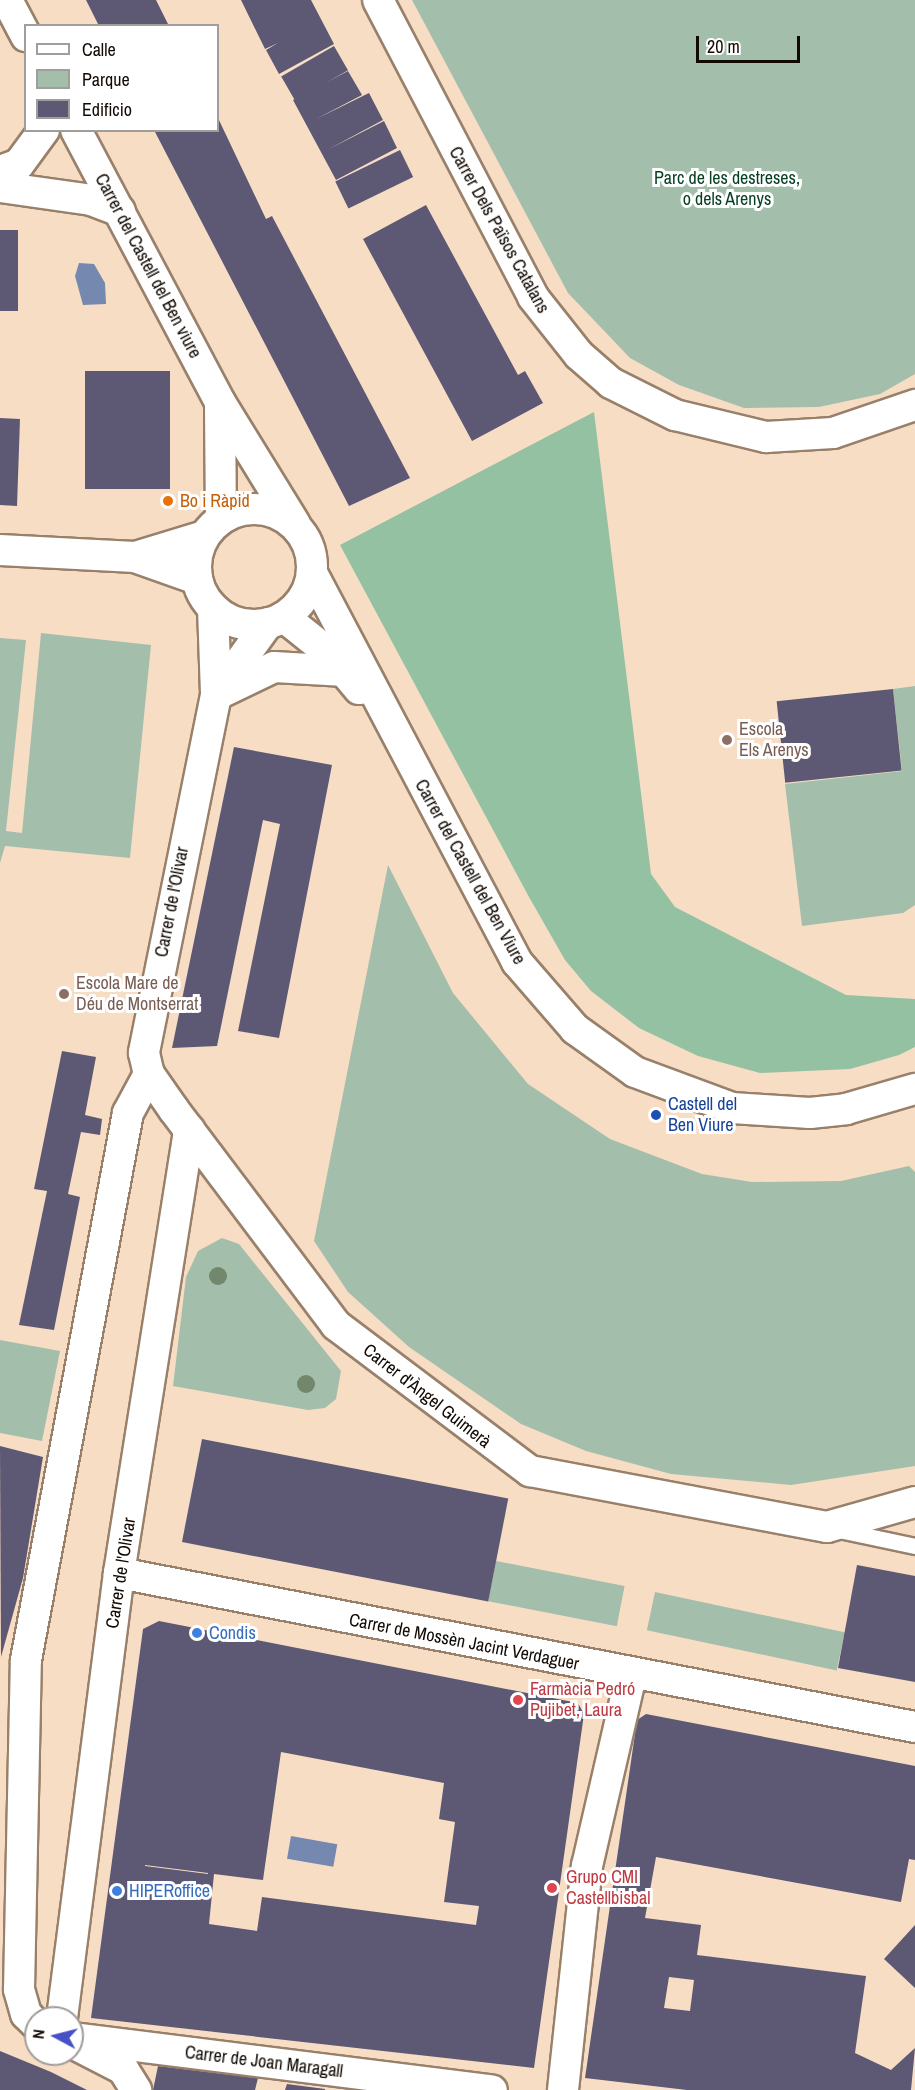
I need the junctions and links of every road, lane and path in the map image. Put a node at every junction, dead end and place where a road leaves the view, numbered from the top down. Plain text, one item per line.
1 (6, 0) edge
2 (378, 0) edge
3 (24, 32) edge
4 (43, 132) edge
5 (77, 132) edge
6 (0, 171) edge
7 (0, 187) edge
8 (120, 211) junction
9 (220, 402) junction
10 (915, 405) edge
11 (295, 524) junction
12 (213, 526) junction
13 (0, 550) edge
14 (135, 557) junction
15 (312, 573) junction
16 (197, 579) junction
17 (213, 608) junction
18 (276, 620) junction
19 (345, 671) junction
20 (216, 694) junction
21 (394, 734) junction
22 (149, 1074) junction
23 (915, 1089) edge
24 (182, 1119) junction
25 (123, 1140) junction
26 (915, 1502) edge
27 (827, 1527) junction
28 (915, 1546) edge
29 (119, 1574) junction
30 (631, 1675) junction
31 (915, 1727) edge
32 (64, 2006) edge
33 (24, 2007) edge
34 (84, 2039) edge
35 (84, 2049) edge
36 (136, 2090) edge
37 (492, 2090) edge
38 (563, 2090) edge

1 - 3 street
2 - 10 street, Carrer Dels Països Catalans
4 - 6 street
5 - 8 street, Carrer del Castell del Ben viure
7 - 8 street
8 - 9 street, Carrer del Castell del Ben viure
9 - 11 street, Carrer del Castell del Ben viure
9 - 12 street, Carrer del Castell del Ben viure
11 - 12 street
11 - 15 street
12 - 14 street
12 - 16 street
13 - 14 street
14 - 16 street
15 - 18 street
15 - 21 street, Carrer del Castell del Ben Viure
16 - 17 street
17 - 18 street
17 - 20 street, Carrer de l'Olivar
18 - 19 street, Carrer del Castell del Ben Viure
18 - 20 street, Carrer de l'Olivar
19 - 20 street
19 - 21 street, Carrer del Castell del Ben Viure
20 - 22 street, Carrer de l'Olivar
21 - 23 street, Carrer del Castell del Ben Viure
22 - 24 street, Carrer d'Àngel Guimerà
22 - 25 street
24 - 25 street
24 - 27 street, Carrer d'Àngel Guimerà
24 - 29 street, Carrer de l'Olivar
25 - 33 street
26 - 27 street, Carrer d'Àngel Guimerà
27 - 28 lane, Carrer d'Àngel Guimerà
29 - 30 street, Carrer de Mossèn Jacint Verdaguer
29 - 32 street, Carrer de l'Olivar
30 - 31 street, Carrer de Mossèn Jacint Verdaguer
30 - 38 street
34 - 37 street, Carrer de Joan Maragall
35 - 36 street

